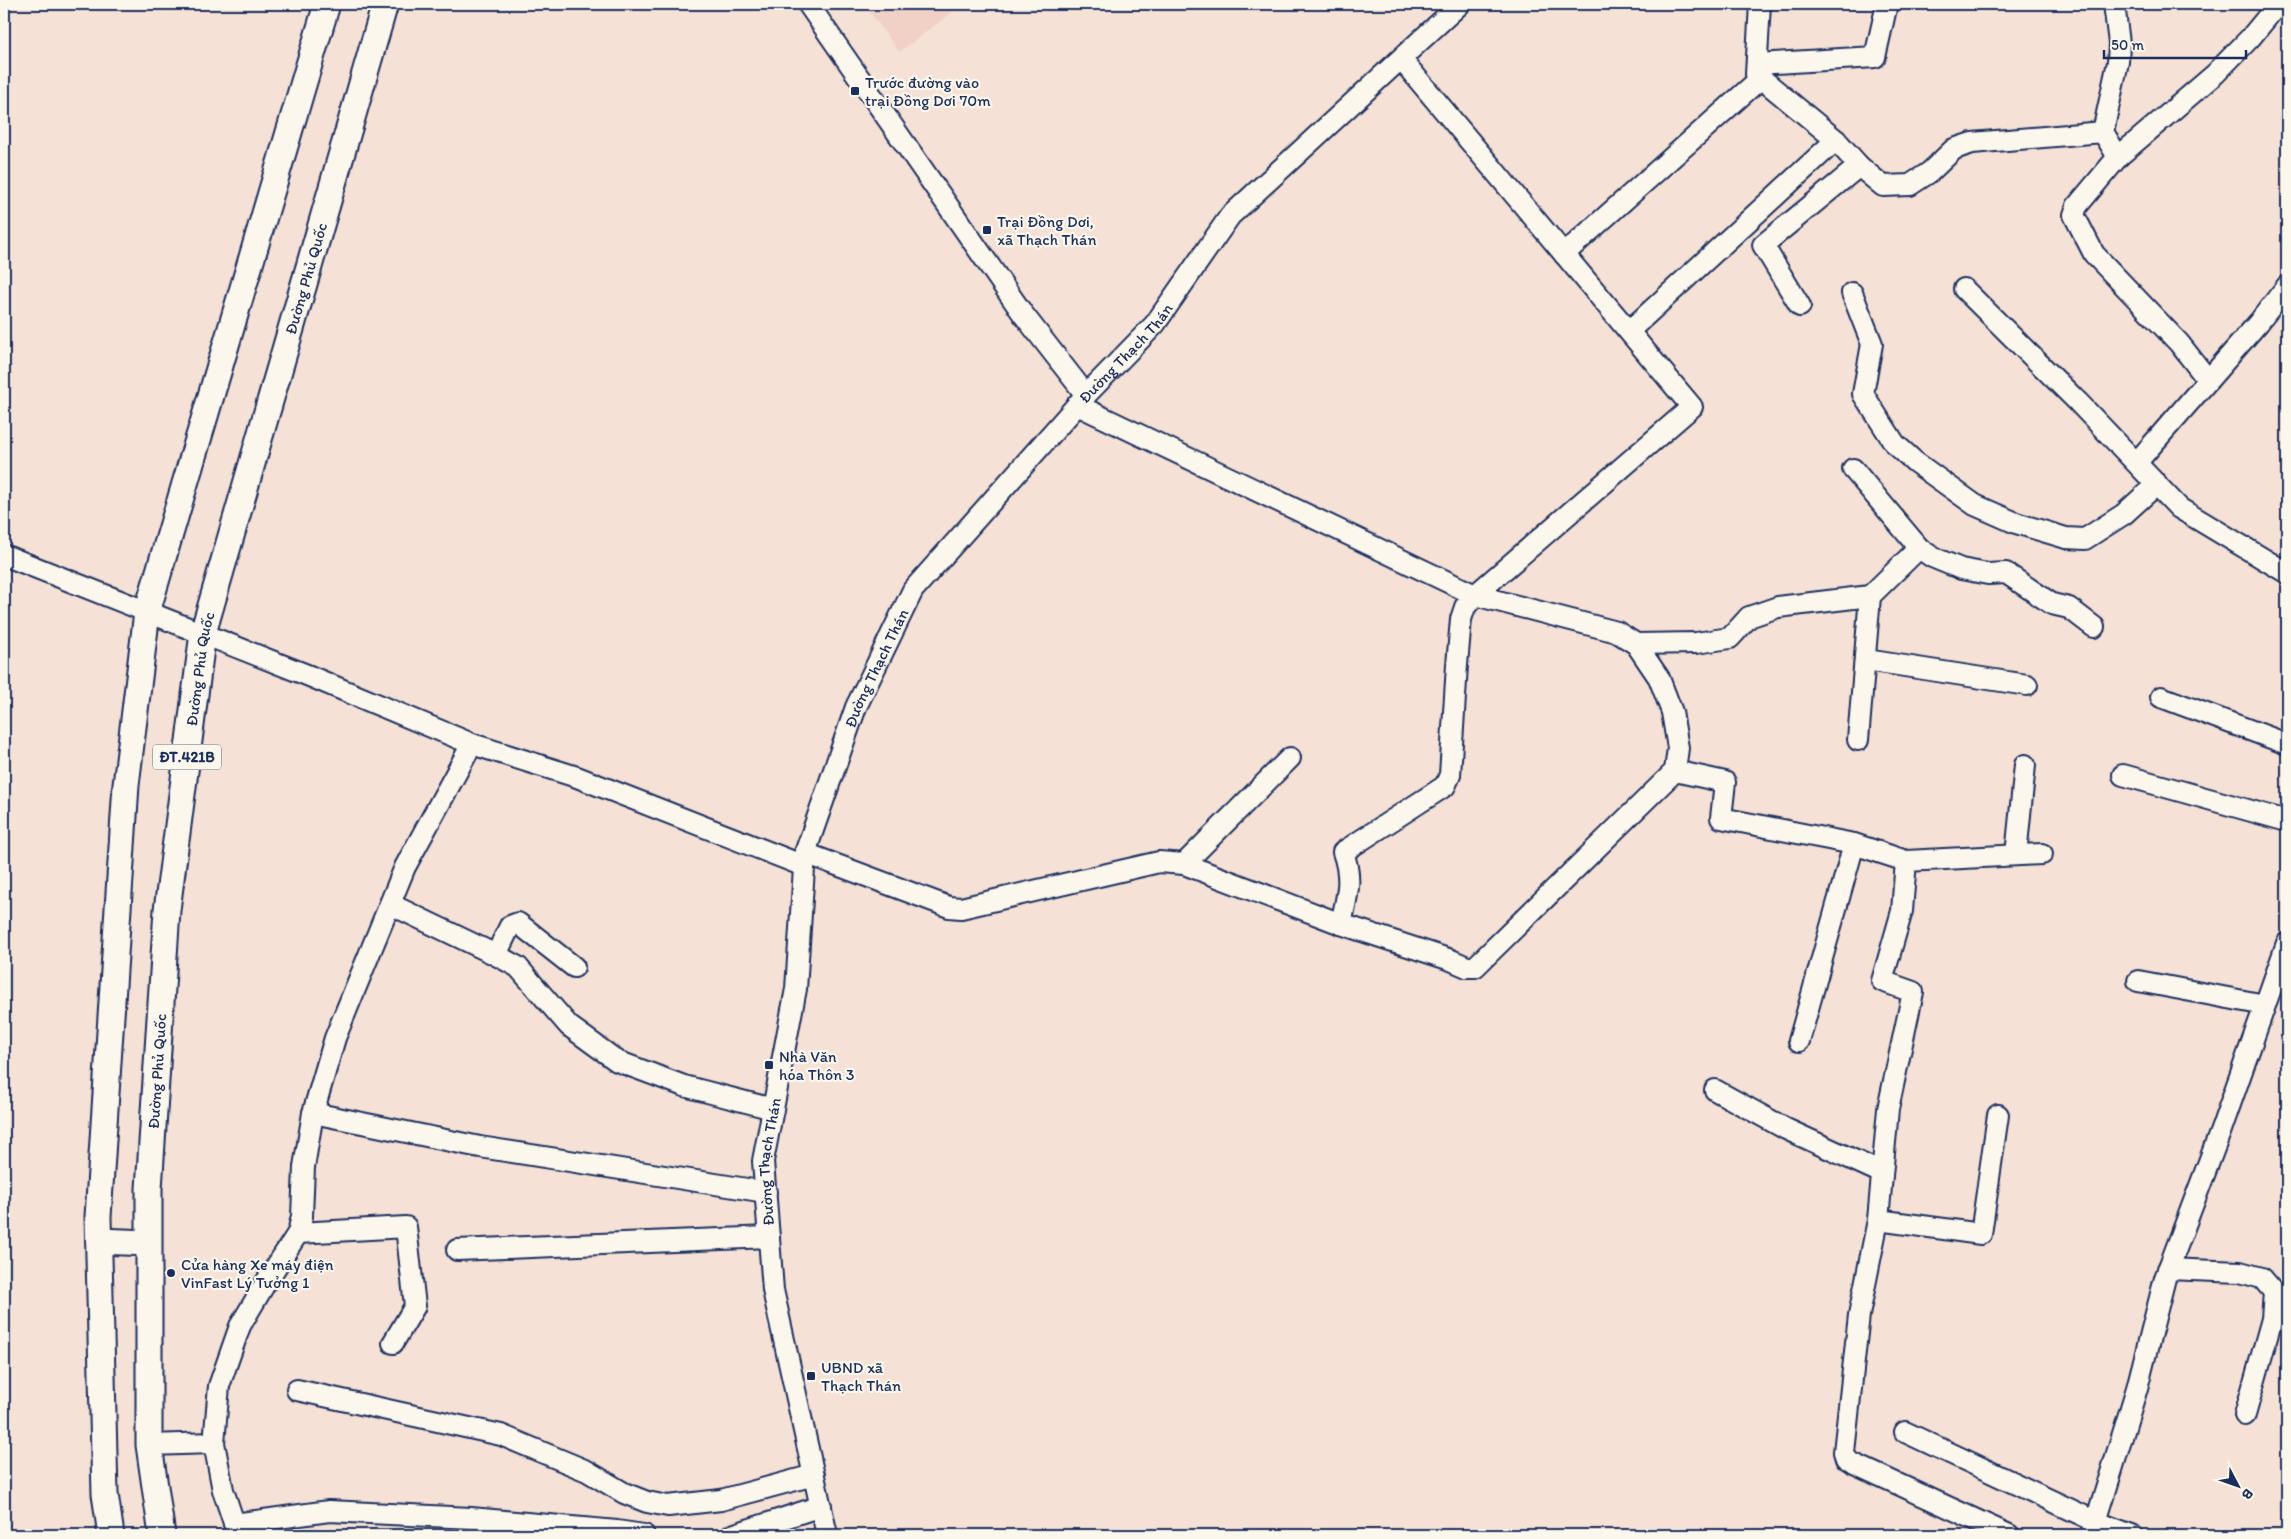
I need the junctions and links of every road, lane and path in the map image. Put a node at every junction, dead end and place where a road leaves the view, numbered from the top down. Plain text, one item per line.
1 (328, 4) edge
2 (385, 4) edge
3 (808, 4) edge
4 (1460, 4) edge
5 (1760, 4) edge
6 (1887, 4) edge
7 (2114, 4) edge
8 (2278, 4) edge
9 (1401, 59) junction
10 (1759, 71) junction
11 (2103, 132) junction
12 (1836, 140) junction
13 (2118, 157) junction
14 (1859, 166) junction
15 (1564, 254) junction
16 (2287, 286) edge
17 (1964, 289) dead end
18 (1852, 293) dead end
19 (1800, 306) dead end
20 (1628, 331) junction
21 (2208, 380) junction
22 (1082, 400) junction
23 (2137, 462) junction
24 (1853, 469) dead end
25 (2157, 484) junction
26 (1919, 548) junction
27 (4, 555) edge
28 (2287, 573) edge
29 (1475, 594) junction
30 (1870, 596) junction
31 (147, 612) junction
32 (2094, 627) dead end
33 (203, 633) junction
34 (1636, 644) junction
35 (1866, 660) junction
36 (2027, 685) dead end
37 (2161, 697) dead end
38 (1858, 740) dead end
39 (472, 744) junction
40 (2287, 744) edge
41 (1290, 758) dead end
42 (2025, 765) dead end
43 (1675, 771) junction
44 (2123, 775) dead end
45 (2287, 820) edge
46 (1854, 844) junction
47 (2042, 854) dead end
48 (2016, 855) junction
49 (805, 859) junction
50 (1906, 861) junction
51 (1184, 864) junction
52 (390, 904) junction
53 (1341, 924) junction
54 (2287, 943) edge
55 (496, 954) junction
56 (574, 967) dead end
57 (2138, 981) dead end
58 (2265, 1005) junction
59 (1799, 1041) dead end
60 (1715, 1090) dead end
61 (773, 1109) junction
62 (314, 1113) junction
63 (1998, 1115) dead end
64 (1882, 1173) junction
65 (766, 1192) junction
66 (1878, 1220) junction
67 (298, 1233) junction
68 (769, 1237) junction
69 (99, 1241) junction
70 (148, 1243) junction
71 (457, 1250) dead end
72 (2168, 1269) junction
73 (2280, 1310) edge
74 (393, 1343) dead end
75 (297, 1390) dead end
76 (2245, 1415) dead end
77 (1905, 1432) dead end
78 (214, 1443) junction
79 (149, 1445) junction
80 (814, 1475) junction
81 (821, 1506) junction
82 (2094, 1529) edge
83 (236, 1530) edge
84 (111, 1535) edge
85 (162, 1535) edge
86 (644, 1535) edge
87 (732, 1535) edge
88 (827, 1535) edge
89 (2008, 1535) edge
90 (2132, 1535) edge

1 - 31 main road, ĐT.421B
2 - 33 main road, Đường Phủ Quốc / ĐT.421B
3 - 22 street
4 - 9 street, Đường Thạch Thán
5 - 10 street
6 - 10 street
7 - 11 street
8 - 13 street
9 - 15 street
9 - 22 street, Đường Thạch Thán
10 - 12 street
10 - 15 street
11 - 13 street
11 - 14 street
12 - 14 street
12 - 20 street
13 - 21 street
14 - 19 street
15 - 20 street
16 - 21 street
17 - 23 street
18 - 25 street
20 - 29 street
21 - 23 street
22 - 29 street
22 - 49 street, Đường Thạch Thán
23 - 25 street
24 - 26 street
25 - 28 street
26 - 30 street
26 - 32 street
27 - 31 street
29 - 34 street
29 - 53 street
30 - 34 street
30 - 35 street
31 - 33 street
31 - 69 main road, ĐT.421B
33 - 39 street
33 - 70 main road, Đường Phủ Quốc / ĐT.421B
34 - 43 street
35 - 36 street
35 - 38 street
37 - 40 street
39 - 49 street
39 - 52 street
41 - 51 street
42 - 48 street
43 - 46 street
43 - 53 street
44 - 45 street
46 - 50 street
46 - 59 street
47 - 48 street
48 - 50 street
49 - 51 street
49 - 61 street, Đường Thạch Thán
50 - 64 street
51 - 53 street
52 - 55 street
52 - 62 street
54 - 58 street
55 - 56 street
55 - 61 street
57 - 58 street
58 - 72 street
60 - 64 street
61 - 65 street, Đường Thạch Thán
62 - 65 street
62 - 67 street
63 - 66 street
64 - 66 street
65 - 68 street, Đường Thạch Thán
66 - 89 street
67 - 74 street
67 - 78 street
68 - 71 street
68 - 80 street, Đường Thạch Thán
69 - 70 main road
69 - 84 main road, ĐT.421B
70 - 79 main road, Đường Phủ Quốc / ĐT.421B
72 - 73 street
72 - 82 street
73 - 76 street
75 - 80 street
77 - 82 street
78 - 79 street
78 - 83 street
79 - 85 main road, Đường Phủ Quốc / ĐT.421B
80 - 81 street, Đường Thạch Thán
81 - 87 street
81 - 88 street, Đường Thạch Thán
82 - 90 street
83 - 86 street

